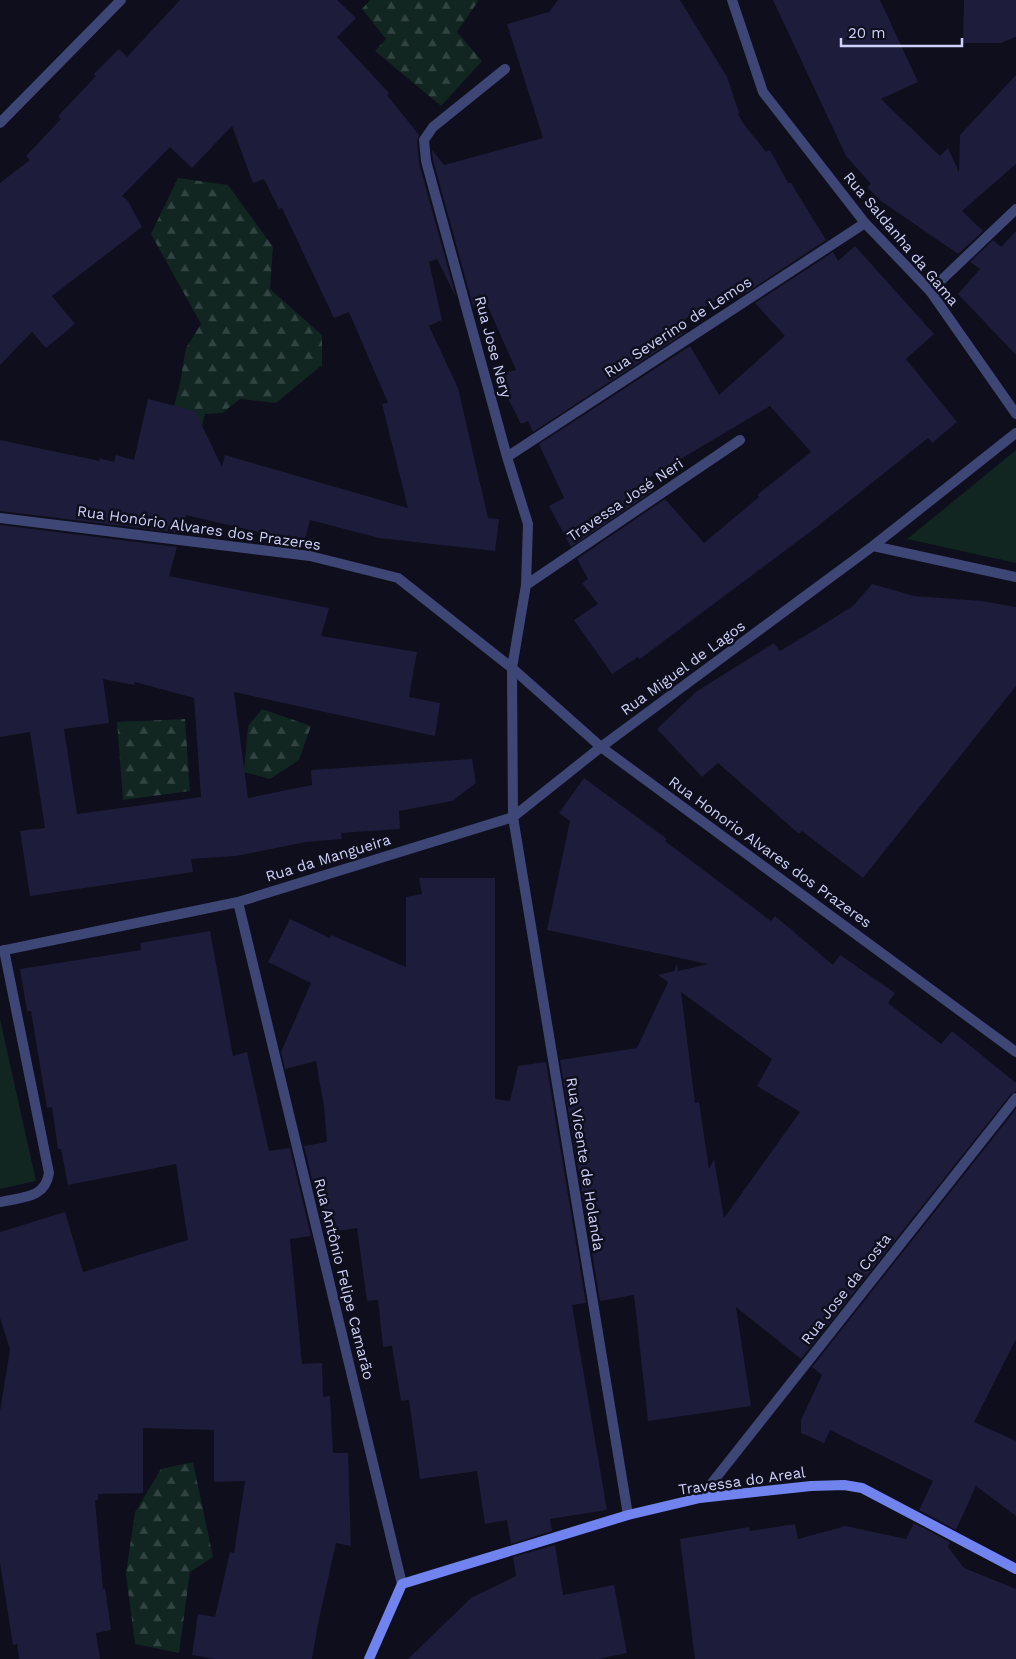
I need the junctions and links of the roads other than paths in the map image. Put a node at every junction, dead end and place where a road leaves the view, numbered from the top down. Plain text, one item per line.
1 (121, 0) edge
2 (732, 0) edge
3 (505, 69) dead end
4 (0, 124) edge
5 (1016, 208) edge
6 (865, 224) junction
7 (930, 292) junction
8 (1016, 414) edge
9 (1016, 433) edge
10 (740, 440) dead end
11 (507, 456) junction
12 (0, 518) edge
13 (873, 546) junction
14 (1016, 577) edge
15 (526, 585) junction
16 (512, 668) junction
17 (601, 747) junction
18 (513, 817) junction
19 (238, 902) junction
20 (2, 951) edge
21 (1016, 1052) edge
22 (1016, 1098) edge
23 (0, 1202) edge
24 (700, 1498) junction
25 (628, 1515) junction
26 (1016, 1569) edge
27 (402, 1584) junction
28 (369, 1659) edge

1 - 4 street
2 - 6 street, Rua Saldanha da Gama
3 - 11 street, Rua Jose Nery
5 - 7 street
6 - 7 street, Rua Saldanha da Gama
6 - 11 street, Rua Severino de Lemos
7 - 8 street, Rua Saldanha da Gama
9 - 13 street, Rua Miguel de Lagos
10 - 15 street, Travessa José Neri
11 - 15 street, Rua Jose Nery
12 - 16 street, Rua Honório Alvares dos Prazeres
13 - 14 street
13 - 17 street, Rua Miguel de Lagos
15 - 16 street, Rua Jose Nery
16 - 17 street, Rua Honorio Alvares dos Prazeres
16 - 18 street
17 - 18 street, Rua Miguel de Lagos
17 - 21 street, Rua Honorio Alvares dos Prazeres
18 - 19 street, Rua da Mangueira
18 - 25 street, Rua Vicente de Holanda
19 - 20 street, Rua da Mangueira
19 - 27 street, Rua Antônio Felipe Camarão
20 - 23 street, Rua da Mangueira
22 - 24 street, Rua Jose da Costa
24 - 25 main road, Travessa do Areal
24 - 26 main road, Travessa do Areal
25 - 27 main road, Travessa do Areal
27 - 28 main road

